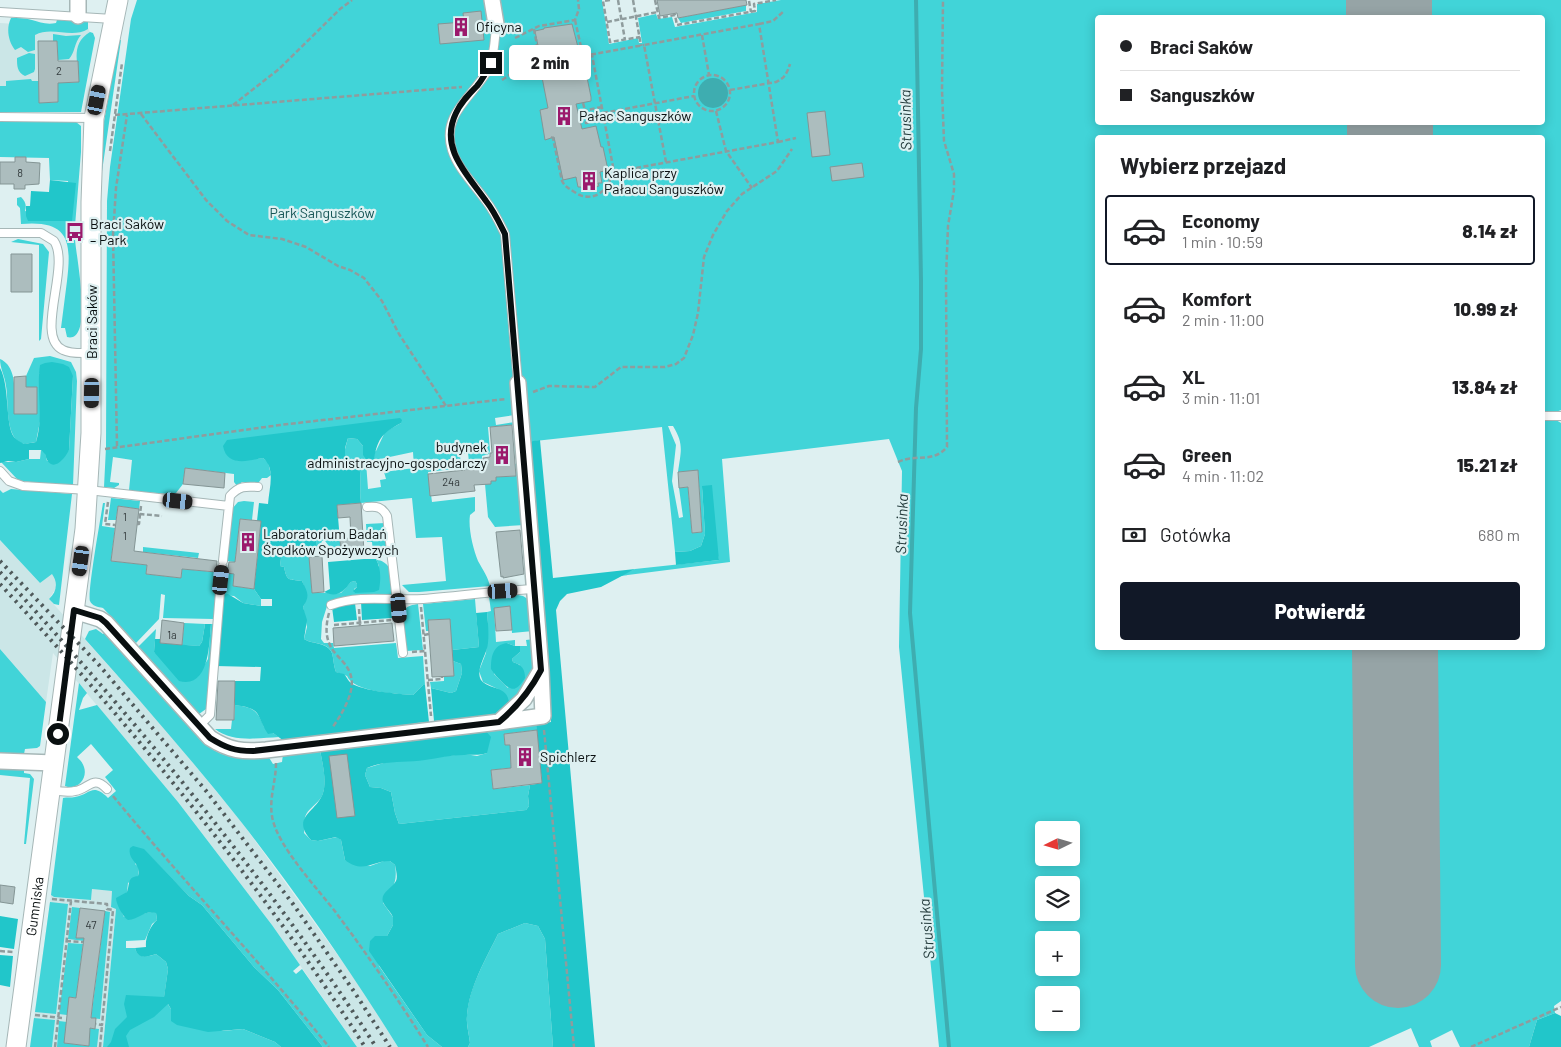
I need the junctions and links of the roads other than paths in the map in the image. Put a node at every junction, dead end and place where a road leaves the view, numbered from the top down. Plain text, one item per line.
1 (78, 0) edge
2 (118, 0) edge
3 (492, 0) edge
4 (0, 12) edge
5 (78, 16) junction
6 (113, 20) junction
7 (496, 24) joint
8 (0, 116) edge
9 (94, 118) junction
10 (0, 233) edge
11 (92, 353) junction
12 (518, 391) joint
13 (1545, 416) edge
14 (1561, 416) edge
15 (0, 471) edge
16 (258, 487) dead end
17 (94, 495) junction
18 (229, 506) junction
19 (367, 507) dead end
20 (534, 589) junction
21 (398, 598) junction
22 (331, 605) road end
23 (74, 610) junction
24 (403, 653) dead end
25 (541, 670) junction
26 (210, 715) junction
27 (499, 722) junction
28 (198, 726) junction
29 (210, 738) junction
30 (0, 760) edge
31 (54, 763) junction
32 (107, 789) road end
33 (50, 790) junction
34 (16, 1047) edge

1 - 5 street
2 - 6 street, Braci Saków
3 - 7 street
4 - 5 lane
5 - 6 lane
6 - 9 street, Braci Saków
7 - 12 lane
8 - 9 lane
9 - 11 street, Braci Saków
10 - 11 lane
11 - 17 street, Braci Saków
12 - 20 street
13 - 14 lane
15 - 17 lane
16 - 18 lane
17 - 18 lane
17 - 23 street, Braci Saków
18 - 26 lane
19 - 21 lane
20 - 21 lane
20 - 25 street
21 - 22 lane
21 - 24 lane
23 - 28 street
23 - 31 street, Braci Saków
25 - 27 street
25 - 27 street
26 - 28 lane
26 - 29 lane
27 - 29 street
28 - 29 street
30 - 31 street
31 - 33 street, Gumniska
32 - 33 lane
33 - 34 street, Gumniska

